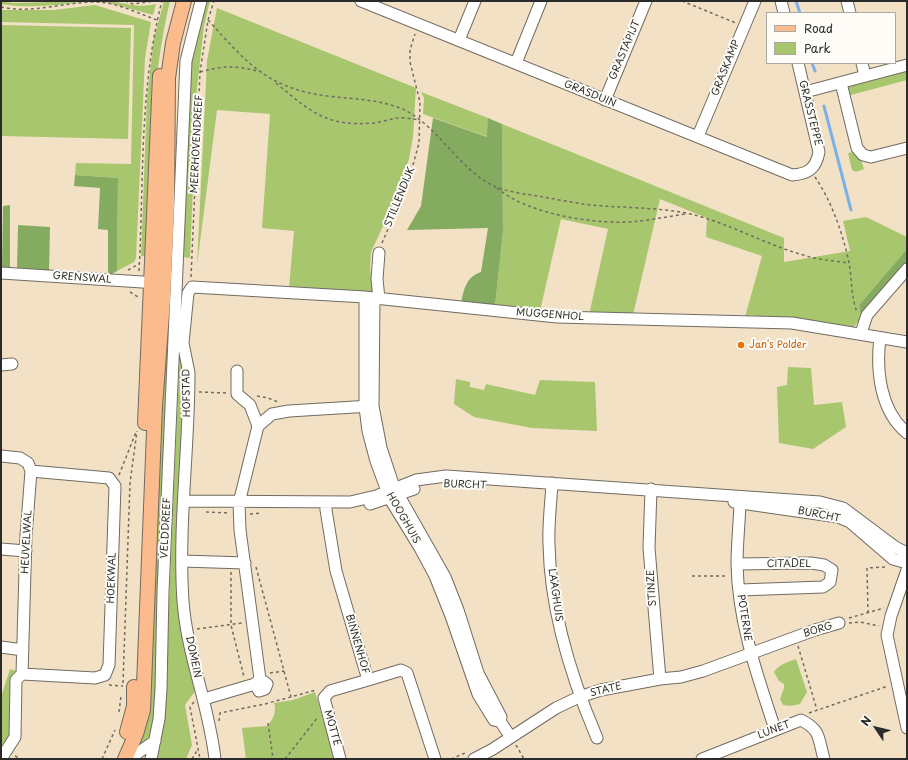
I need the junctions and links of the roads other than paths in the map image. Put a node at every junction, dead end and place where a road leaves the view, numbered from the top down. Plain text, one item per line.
1 (174, 1) edge
2 (184, 1) edge
3 (201, 1) edge
4 (361, 1) edge
5 (475, 1) edge
6 (541, 1) edge
7 (646, 1) edge
8 (755, 1) edge
9 (781, 1) edge
10 (847, 1) edge
11 (374, 3) edge
12 (784, 12) edge
13 (850, 12) edge
14 (458, 40) junction
15 (516, 64) junction
16 (798, 64) edge
17 (862, 64) edge
18 (907, 65) edge
19 (865, 76) junction
20 (841, 83) junction
21 (805, 92) junction
22 (605, 100) junction
23 (698, 136) junction
24 (907, 148) edge
25 (814, 167) joint
26 (379, 253) road end
27 (907, 269) edge
28 (1, 273) edge
29 (157, 282) junction
30 (192, 287) joint
31 (373, 298) junction
32 (860, 333) junction
33 (880, 338) junction
34 (907, 342) edge
35 (237, 371) dead end
36 (369, 407) junction
37 (258, 426) junction
38 (907, 433) edge
39 (1, 456) edge
40 (31, 471) junction
41 (552, 486) junction
42 (392, 493) junction
43 (651, 493) junction
44 (740, 499) junction
45 (184, 501) junction
46 (239, 503) junction
47 (326, 506) junction
48 (1, 549) edge
49 (26, 551) junction
50 (907, 553) edge
51 (182, 561) junction
52 (245, 562) junction
53 (907, 563) edge
54 (737, 564) junction
55 (906, 573) edge
56 (740, 590) junction
57 (839, 624) road end
58 (1, 647) edge
59 (23, 650) junction
60 (750, 653) junction
61 (22, 674) junction
62 (660, 679) junction
63 (368, 680) junction
64 (902, 680) edge
65 (579, 697) junction
66 (204, 699) junction
67 (907, 728) edge
68 (775, 729) junction
69 (510, 736) junction
70 (597, 738) dead end
71 (155, 741) junction
72 (1, 759) edge
73 (116, 759) edge
74 (125, 759) edge
75 (129, 759) edge
76 (151, 759) edge
77 (215, 759) edge
78 (340, 759) edge
79 (434, 759) edge
80 (474, 759) edge
81 (702, 759) edge
82 (824, 759) edge

1 - 29 main road
2 - 29 main road
3 - 29 street, MEERHOVENDREEF
4 - 11 street, GRASDUIN
5 - 14 street
6 - 15 street
7 - 22 street, GRASTAPIJT
8 - 23 street, GRASKAMP
9 - 12 street
10 - 13 street
11 - 14 street, GRASDUIN
14 - 15 street, GRASDUIN
15 - 22 street, GRASDUIN
16 - 21 street, GRASSTEPPE
17 - 19 street
18 - 19 street
19 - 20 street
20 - 21 street
20 - 24 street
21 - 25 street, GRASSTEPPE
22 - 23 street, GRASDUIN
23 - 25 street, GRASDUIN
26 - 31 street
27 - 32 street
28 - 29 street, GRENSWAL
29 - 71 street, VELDDREEF
29 - 73 main road
29 - 74 main road, VELDDREEF
30 - 31 street, MUGGENHOL
30 - 45 street, HOFSTAD
31 - 32 street, MUGGENHOL
31 - 36 street, HOOGHUIS
32 - 33 street, MUGGENHOL
33 - 34 street, MUGGENHOL
33 - 38 street
35 - 37 street
36 - 37 street
36 - 42 street, HOOGHUIS
37 - 46 street
39 - 40 street
40 - 49 street, HEUVELWAL
40 - 61 street, HOEKWAL
41 - 42 street, BURCHT
41 - 43 street, BURCHT
41 - 65 street, LAAGHUIS
42 - 47 street, BURCHT
42 - 69 street, HOOGHUIS
43 - 44 street, BURCHT
43 - 62 street, STINZE
44 - 50 street, BURCHT
44 - 53 street, BURCHT
44 - 54 street, POTERNE
45 - 46 street, BURCHT
45 - 51 street, DOMEIN
46 - 47 street, BURCHT
46 - 52 street
47 - 63 street, BINNENHOF
48 - 49 street
49 - 59 street, HEUVELWAL
51 - 52 street
51 - 66 street, DOMEIN
52 - 66 street
54 - 56 street, POTERNE
54 - 56 street, CITADEL
55 - 64 street
56 - 60 street, POTERNE
57 - 60 street, BORG
58 - 59 street
59 - 61 street, HEUVELWAL
60 - 62 street, STATE
60 - 68 street, POTERNE
61 - 72 street, HEUVELWAL
62 - 65 street, STATE
63 - 78 street, MOTTE
63 - 79 street, BINNENHOF
64 - 67 street
65 - 69 street, STATE
65 - 70 street, LAAGHUIS
66 - 77 street, DOMEIN
68 - 81 street, LUNET
68 - 82 street, LUNET
69 - 80 street, STATE
71 - 75 street
71 - 76 street, VELDDREEF

